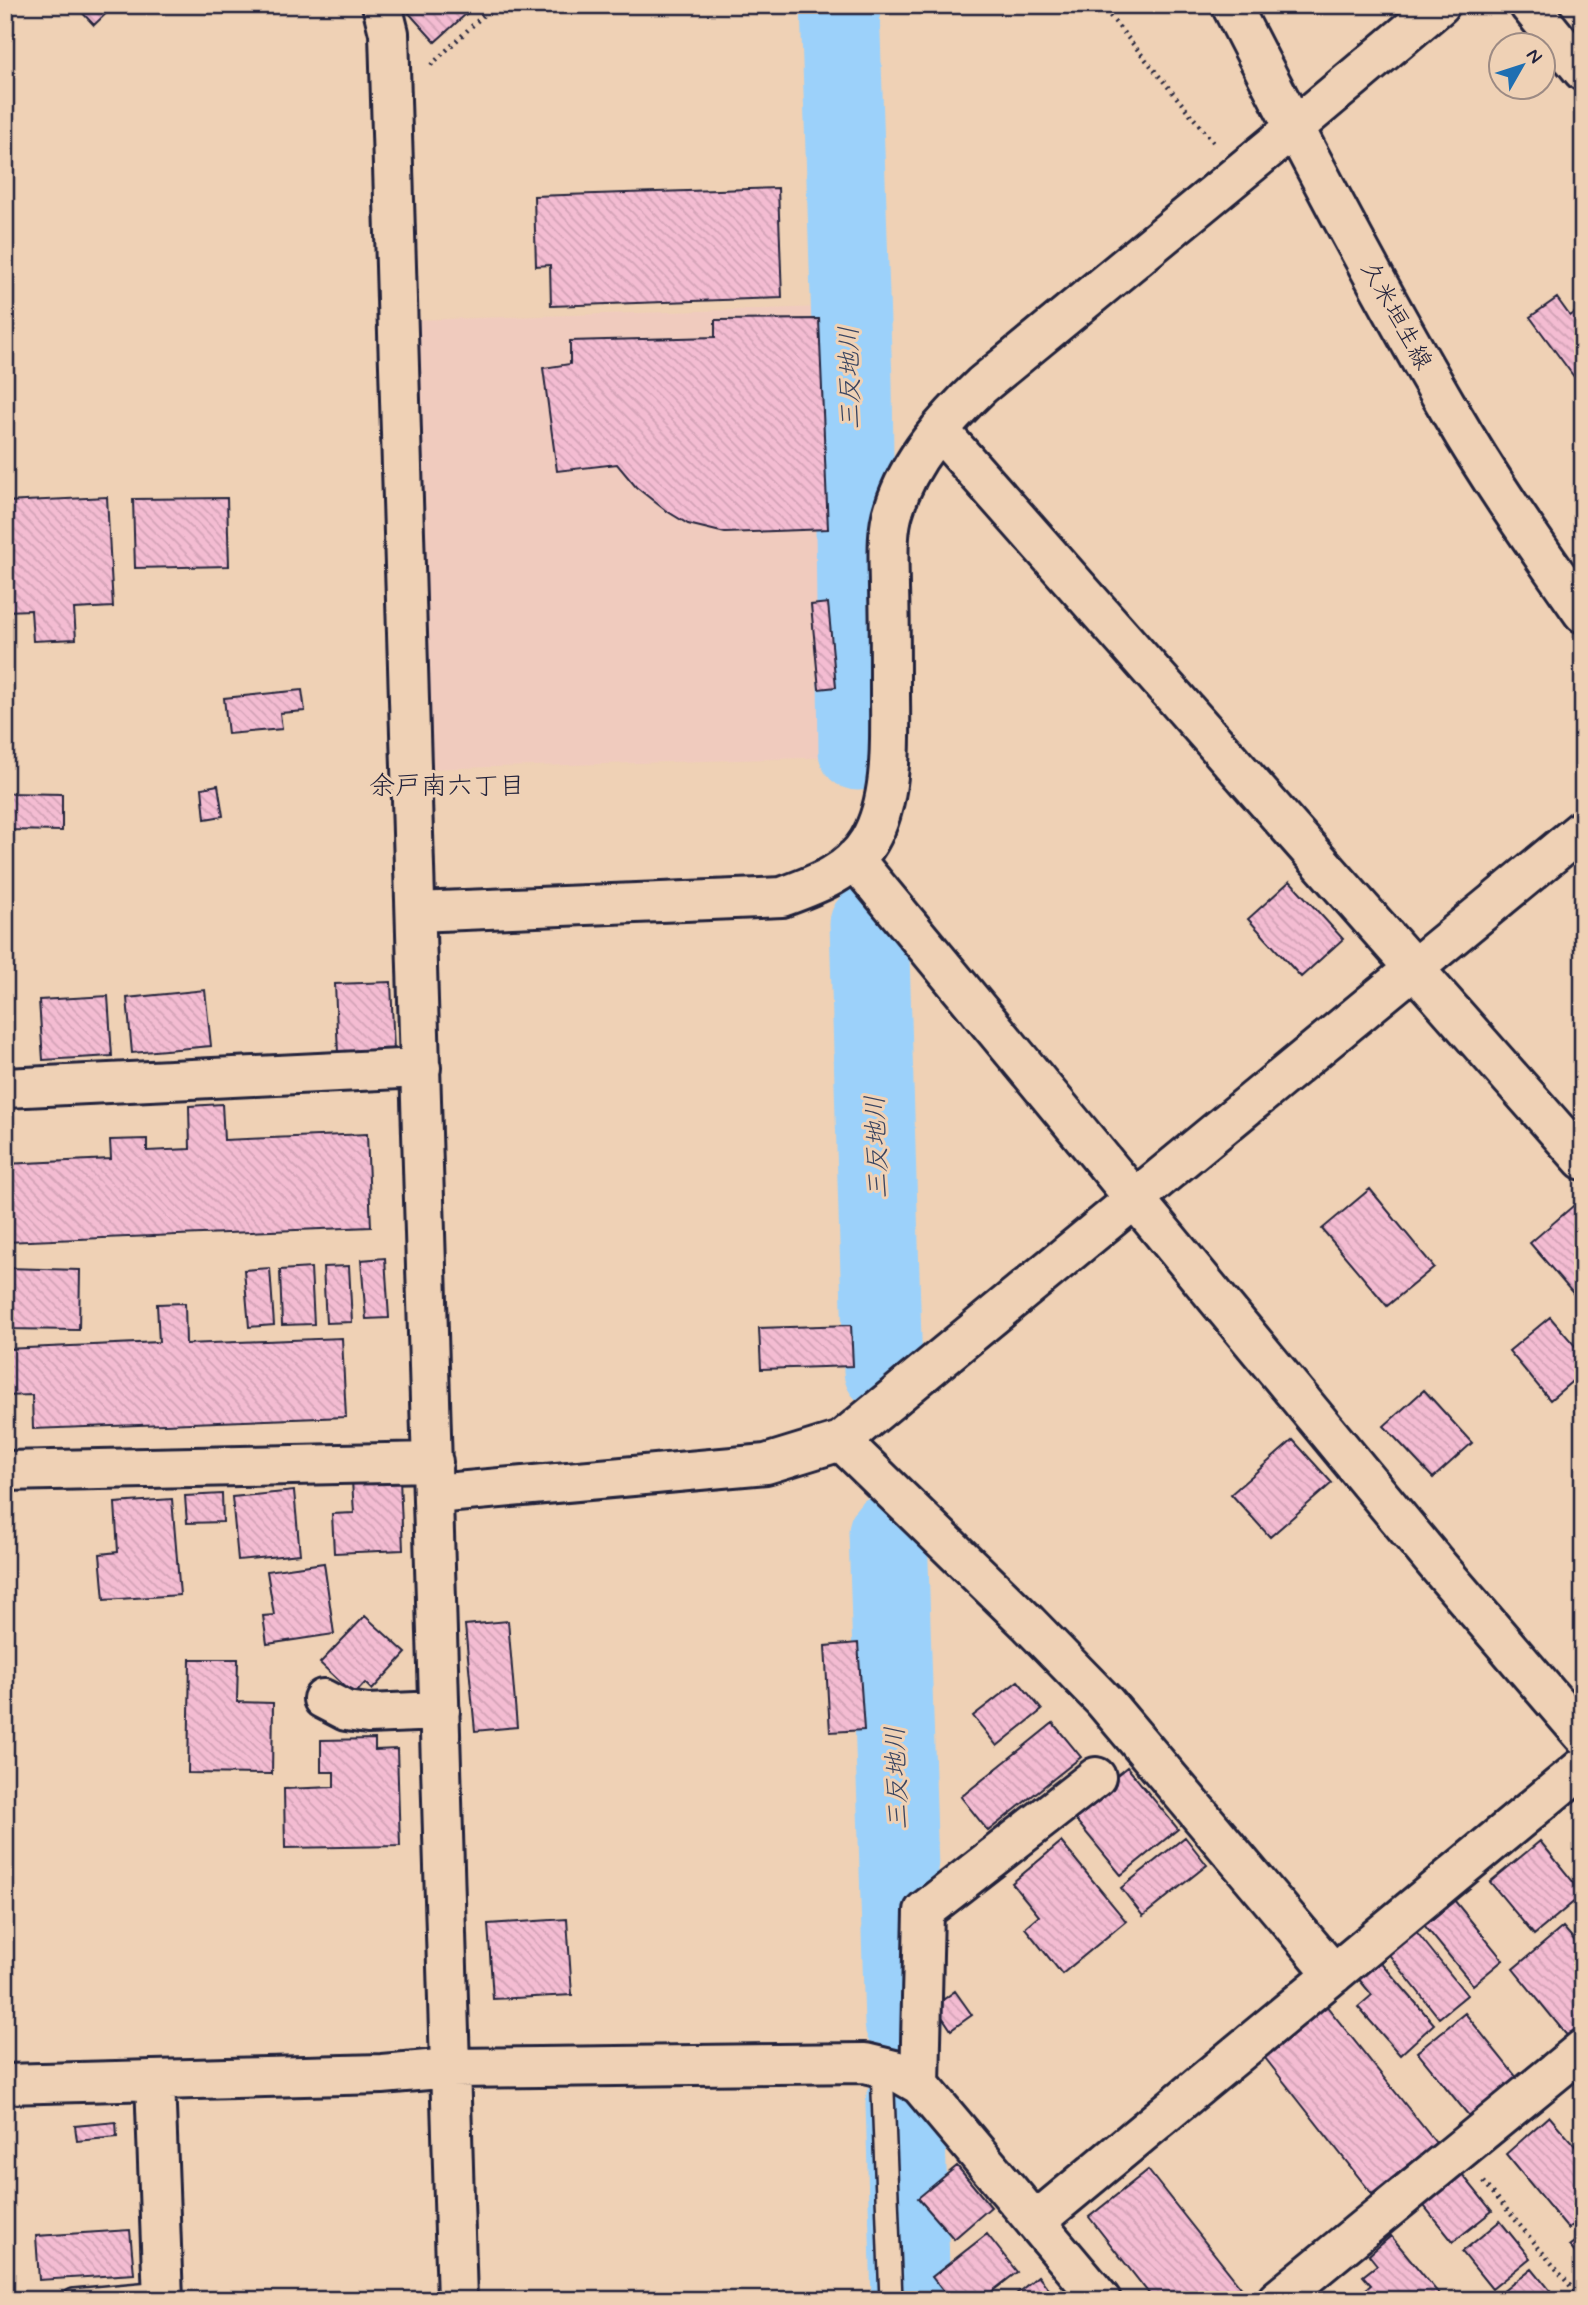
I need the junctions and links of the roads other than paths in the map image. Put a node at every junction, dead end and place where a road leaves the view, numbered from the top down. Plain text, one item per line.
1 (382, 5) edge
2 (1231, 5) edge
3 (1440, 5) edge
4 (1529, 5) edge
5 (1583, 71) edge
6 (1294, 128) junction
7 (939, 430) junction
8 (1583, 613) edge
9 (1583, 829) edge
10 (854, 859) junction
11 (416, 912) junction
12 (1413, 970) junction
13 (421, 1068) junction
14 (5, 1088) edge
15 (1583, 1160) edge
16 (1135, 1200) junction
17 (841, 1441) junction
18 (5, 1471) edge
19 (434, 1478) junction
20 (323, 1699) dead end
21 (440, 1711) junction
22 (1583, 1735) edge
23 (1583, 1767) edge
24 (1096, 1777) dead end
25 (1334, 1974) junction
26 (1583, 2049) edge
27 (882, 2067) junction
28 (451, 2068) junction
29 (155, 2080) junction
30 (5, 2084) edge
31 (920, 2085) junction
32 (1036, 2221) junction
33 (163, 2296) edge
34 (74, 2300) edge
35 (457, 2300) edge
36 (891, 2300) edge
37 (1101, 2300) edge
38 (1277, 2300) edge

1 - 11 street
2 - 6 street, 久米垣生線
3 - 6 street
4 - 5 street
6 - 7 street
6 - 8 street, 久米垣生線
7 - 10 street
7 - 12 street
9 - 12 street
10 - 11 street
10 - 16 street
11 - 13 street
12 - 15 street
12 - 16 street
13 - 14 street
13 - 19 street
16 - 17 street
16 - 22 street
17 - 19 street
17 - 25 street
18 - 19 street
19 - 21 street
20 - 21 street
21 - 28 street
23 - 25 street
24 - 31 street
25 - 32 street
26 - 38 street
27 - 28 street
27 - 31 street
27 - 36 lane
28 - 29 street
28 - 35 street
29 - 30 street
29 - 33 street
31 - 32 street
32 - 37 street
33 - 34 lane

